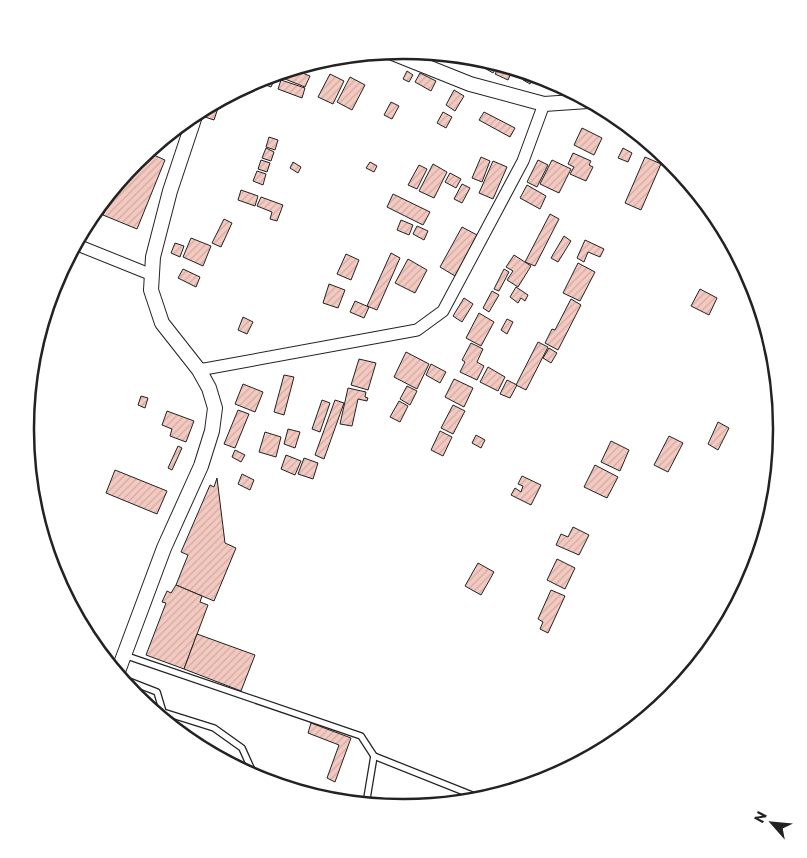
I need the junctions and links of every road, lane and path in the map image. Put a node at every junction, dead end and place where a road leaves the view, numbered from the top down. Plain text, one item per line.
1 (408, 59) edge
2 (575, 102) edge
3 (544, 104) junction
4 (191, 127) edge
5 (82, 246) edge
6 (152, 275) junction
7 (199, 370) junction
8 (124, 655) junction
9 (120, 666) edge
10 (137, 684) edge
11 (160, 707) edge
12 (173, 718) edge
13 (374, 756) junction
14 (250, 765) edge
15 (468, 793) edge
16 (367, 797) edge

1 - 3 street
2 - 3 street
3 - 7 street
4 - 6 street
5 - 6 street
6 - 7 street
7 - 8 street
8 - 9 street
8 - 13 lane
10 - 11 lane
12 - 14 lane
13 - 15 lane
13 - 16 lane

